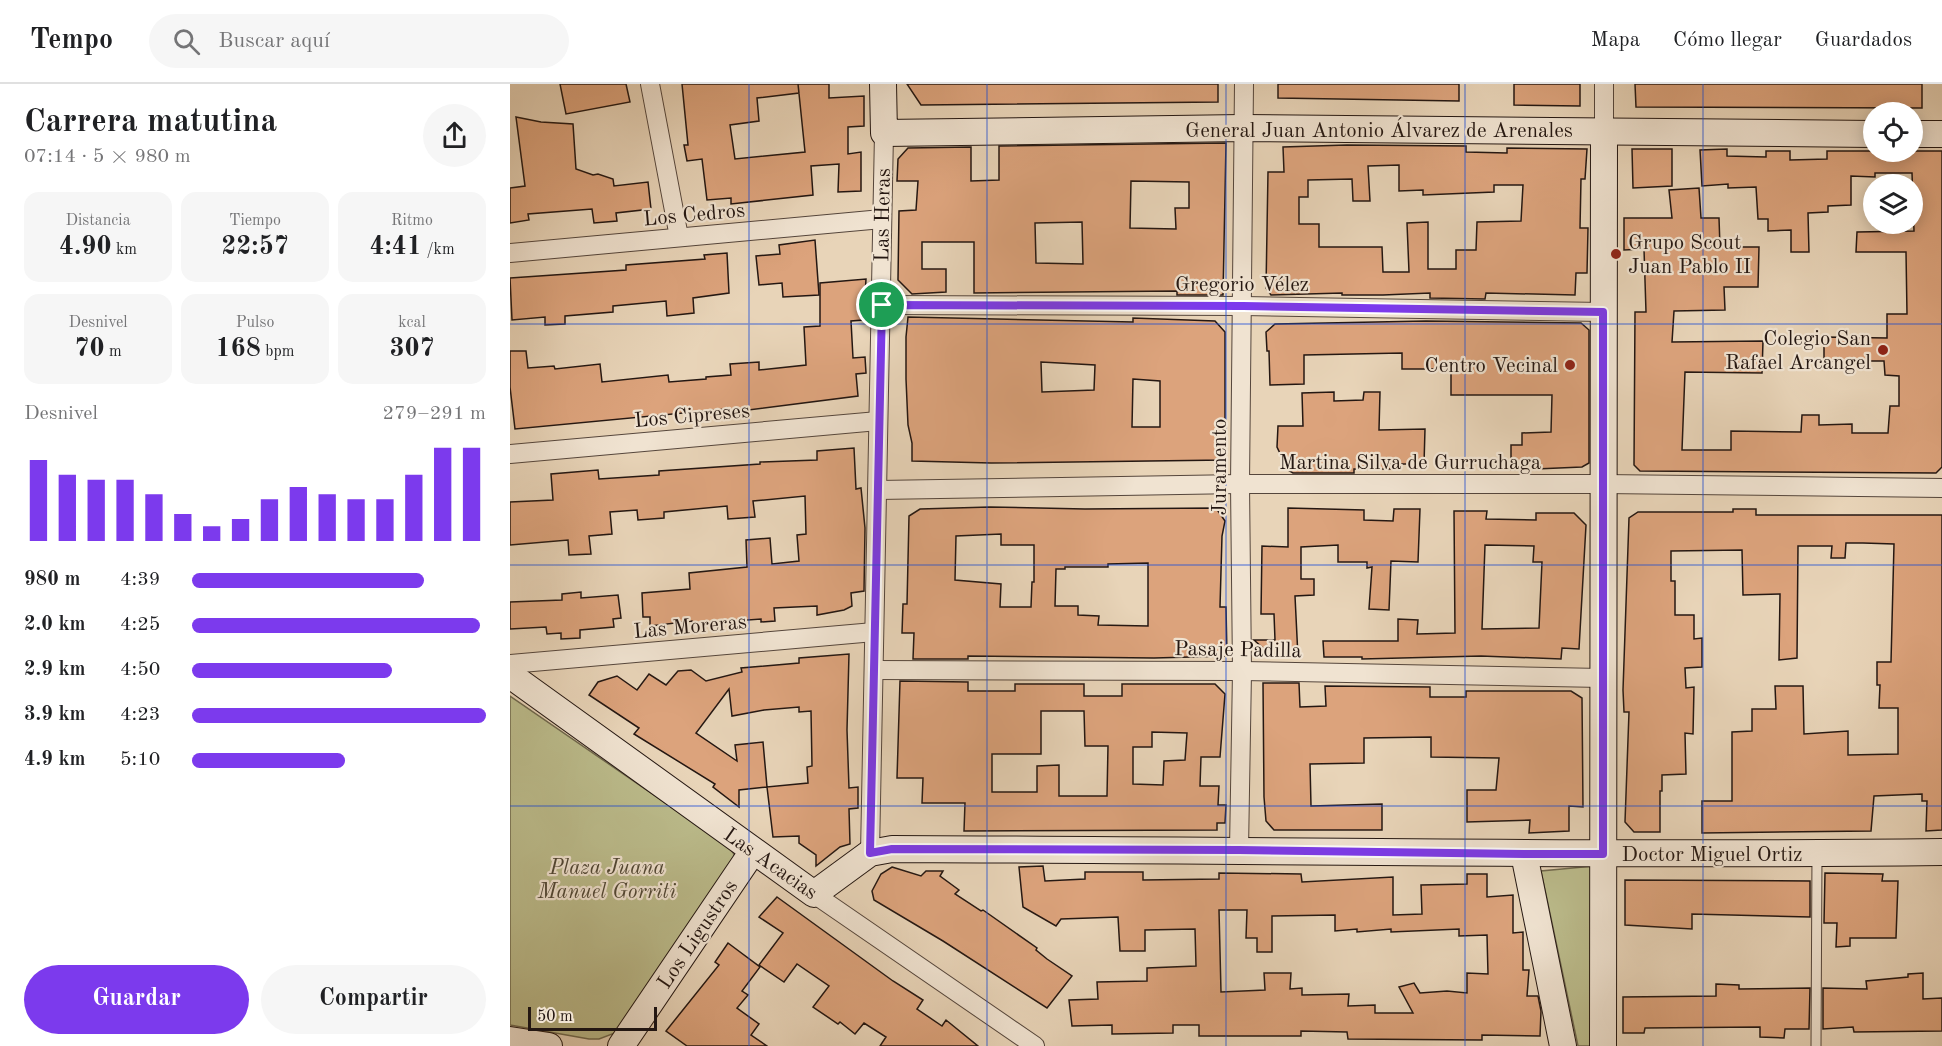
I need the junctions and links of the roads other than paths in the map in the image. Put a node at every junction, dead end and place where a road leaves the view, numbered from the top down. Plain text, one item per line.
1 (650, 84) edge
2 (883, 84) edge
3 (1244, 84) edge
4 (1604, 84) edge
5 (1242, 128) junction
6 (1604, 131) junction
7 (884, 133) junction
8 (1863, 134) edge
9 (1923, 134) edge
10 (1942, 134) edge
11 (882, 219) junction
12 (679, 237) junction
13 (510, 253) edge
14 (882, 305) junction
15 (1243, 306) junction
16 (1603, 312) junction
17 (878, 421) junction
18 (510, 454) edge
19 (1240, 484) junction
20 (1604, 484) junction
21 (1942, 488) edge
22 (878, 490) junction
23 (874, 632) junction
24 (510, 664) edge
25 (874, 670) junction
26 (1242, 670) junction
27 (510, 675) edge
28 (1602, 678) junction
29 (1239, 850) junction
30 (753, 851) junction
31 (1942, 852) edge
32 (870, 853) junction
33 (1524, 854) junction
34 (1603, 854) junction
35 (1817, 854) junction
36 (814, 894) junction
37 (510, 1040) edge
38 (549, 1046) edge
39 (621, 1046) edge
40 (1035, 1046) edge
41 (1563, 1046) edge
42 (1603, 1046) edge
43 (1815, 1046) edge

1 - 12 street
2 - 7 street, Las Heras
3 - 5 street, Juramento
4 - 6 street
5 - 6 street, General Juan Antonio Álvarez de Arenales
5 - 7 street, General Juan Antonio Álvarez de Arenales
5 - 15 street, Juramento
6 - 8 street, General Juan Antonio Álvarez de Arenales
6 - 16 street
7 - 11 street, Las Heras
9 - 10 street
11 - 12 street, Los Cedros
11 - 14 street, Las Heras
12 - 13 street, Los Cedros
14 - 15 street, Gregorio Vélez
14 - 17 street, Las Heras
15 - 16 street, Gregorio Vélez
15 - 19 street, Juramento
16 - 20 street
17 - 18 street, Los Cipreses
17 - 22 street, Las Heras
19 - 20 street, Martina Silva de Gurruchaga
19 - 22 street, Martina Silva de Gurruchaga
19 - 26 street, Juramento
20 - 21 street, Martina Silva de Gurruchaga
20 - 28 street
22 - 23 street, Las Heras
23 - 24 street, Las Moreras
23 - 25 street, Las Heras
25 - 26 street, Pasaje Padilla
25 - 32 street, Las Heras
26 - 28 street, Pasaje Padilla
26 - 29 street, Juramento
27 - 30 street, Las Acacias
28 - 34 street
29 - 32 street, Doctor Miguel Ortiz
29 - 33 street, Doctor Miguel Ortiz
30 - 36 street, Las Acacias
30 - 39 street, Los Ligustros
31 - 35 street, Doctor Miguel Ortiz
32 - 36 street
33 - 34 street, Doctor Miguel Ortiz
33 - 41 street
34 - 35 street, Doctor Miguel Ortiz
34 - 42 street
35 - 43 lane
36 - 40 street, Las Acacias
37 - 38 street

